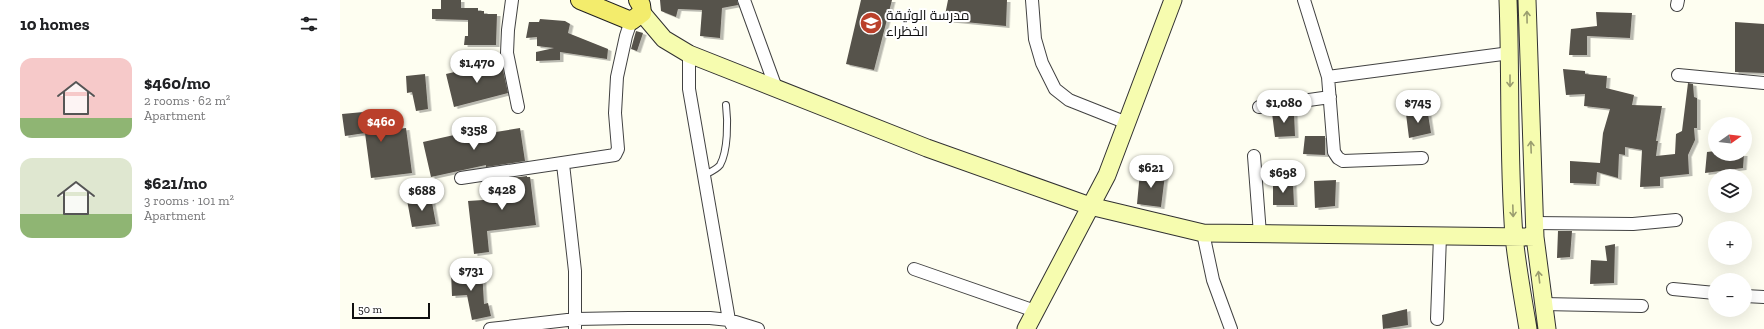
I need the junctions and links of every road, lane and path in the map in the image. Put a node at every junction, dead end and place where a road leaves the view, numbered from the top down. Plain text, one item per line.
1 (512, 0) edge
2 (580, 0) edge
3 (744, 0) edge
4 (1032, 0) edge
5 (1173, 0) edge
6 (1304, 0) edge
7 (1508, 0) edge
8 (1527, 0) edge
9 (637, 11) edge
10 (1510, 53) junction
11 (689, 54) junction
12 (1678, 75) dead end
13 (1328, 77) junction
14 (1764, 83) edge
15 (776, 88) junction
16 (1330, 98) junction
17 (726, 106) dead end
18 (518, 107) dead end
19 (1259, 108) dead end
20 (1127, 123) junction
21 (1254, 156) dead end
22 (1422, 158) dead end
23 (563, 164) junction
24 (704, 175) junction
25 (461, 178) dead end
26 (1090, 206) junction
27 (1676, 220) dead end
28 (1534, 230) junction
29 (1203, 233) junction
30 (1260, 234) junction
31 (1440, 236) junction
32 (1514, 237) junction
33 (914, 269) dead end
34 (1673, 289) dead end
35 (1708, 292) edge
36 (1752, 296) edge
37 (1764, 297) edge
38 (1543, 304) junction
39 (1642, 306) dead end
40 (1035, 311) junction
41 (1437, 319) dead end
42 (576, 324) edge
43 (710, 324) edge
44 (732, 325) edge
45 (490, 329) edge
46 (758, 329) edge
47 (1026, 329) edge
48 (1231, 329) edge
49 (1528, 329) edge
50 (1547, 329) edge

1 - 18 street
2 - 9 main road
3 - 15 street
4 - 20 street
5 - 20 street
6 - 13 street
7 - 10 street
28 -> 8 street
9 - 11 street
9 - 23 street
10 - 13 street
10 -> 32 street
11 - 15 street
11 - 24 street
12 - 14 street
13 - 16 street
15 - 26 street
16 - 19 street
16 - 22 street
17 - 24 lane
20 - 26 street
21 - 30 street
23 - 25 street
23 - 42 street
24 - 44 street
26 - 29 street
26 - 40 street
27 - 28 street
28 - 32 street
38 -> 28 street
29 - 30 street
29 - 48 street
30 - 31 street
31 - 32 street
31 - 41 street
32 - 49 street
33 - 40 street
34 - 35 street
36 - 37 street
38 - 39 street
38 - 50 street
40 - 47 street
42 - 43 street
42 - 45 street
43 - 44 street
44 - 46 street

